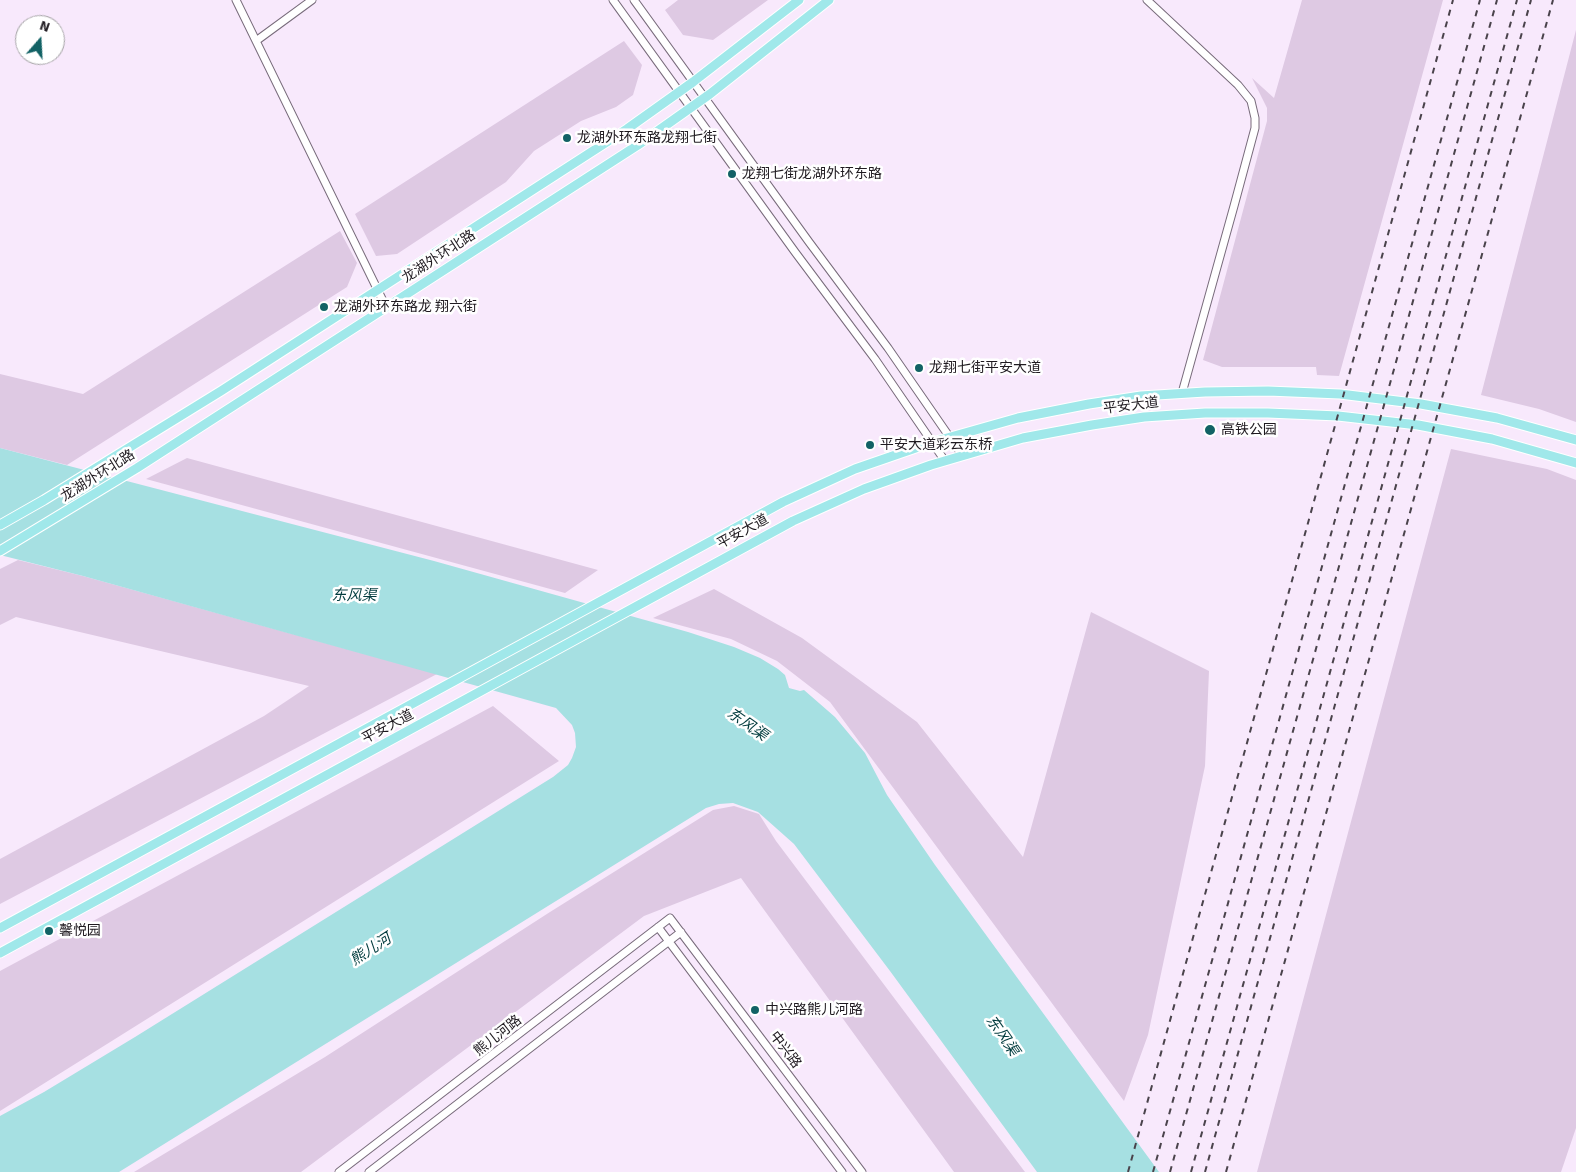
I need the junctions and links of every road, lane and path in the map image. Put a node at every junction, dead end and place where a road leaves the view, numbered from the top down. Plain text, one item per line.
1 (236, 0) edge
2 (312, 0) edge
3 (613, 0) edge
4 (634, 0) edge
5 (799, 0) edge
6 (830, 0) edge
7 (1147, 0) edge
8 (256, 41) junction
9 (693, 82) junction
10 (679, 92) junction
11 (705, 98) junction
12 (691, 108) junction
13 (377, 290) junction
14 (386, 307) junction
15 (1182, 394) junction
16 (950, 437) junction
17 (1576, 440) edge
18 (933, 442) junction
19 (962, 455) junction
20 (945, 461) junction
21 (1576, 463) edge
22 (0, 525) edge
23 (0, 551) edge
24 (670, 918) joint
25 (658, 927) junction
26 (0, 928) edge
27 (681, 932) junction
28 (669, 941) junction
29 (0, 953) edge
30 (339, 1172) edge
31 (368, 1172) edge
32 (842, 1172) edge
33 (862, 1172) edge

1 - 8 street
2 - 8 street
3 - 10 street
4 - 9 street
5 - 9 main road, 龙湖外环北路
6 - 11 main road, 龙湖外环北路
7 - 15 street
8 - 13 street
9 - 10 main road, 龙湖外环北路
9 - 11 street
10 - 12 street
10 - 13 main road, 龙湖外环北路
11 - 12 main road, 龙湖外环北路
11 - 16 street
12 - 14 main road, 龙湖外环北路
12 - 18 street
13 - 14 street
13 - 22 main road, 龙湖外环北路
14 - 23 main road, 龙湖外环北路
15 - 16 main road, 平安大道
15 - 17 main road, 平安大道
16 - 18 main road, 平安大道
16 - 19 street
18 - 20 street
18 - 26 main road, 平安大道
19 - 20 main road, 平安大道
19 - 21 main road, 平安大道
20 - 29 main road, 平安大道
24 - 25 street, 熊儿河路
24 - 27 street, 中兴路
25 - 28 street, 中兴路
25 - 30 street, 熊儿河路
27 - 28 street
27 - 33 street, 中兴路
28 - 31 street
28 - 32 street, 中兴路

